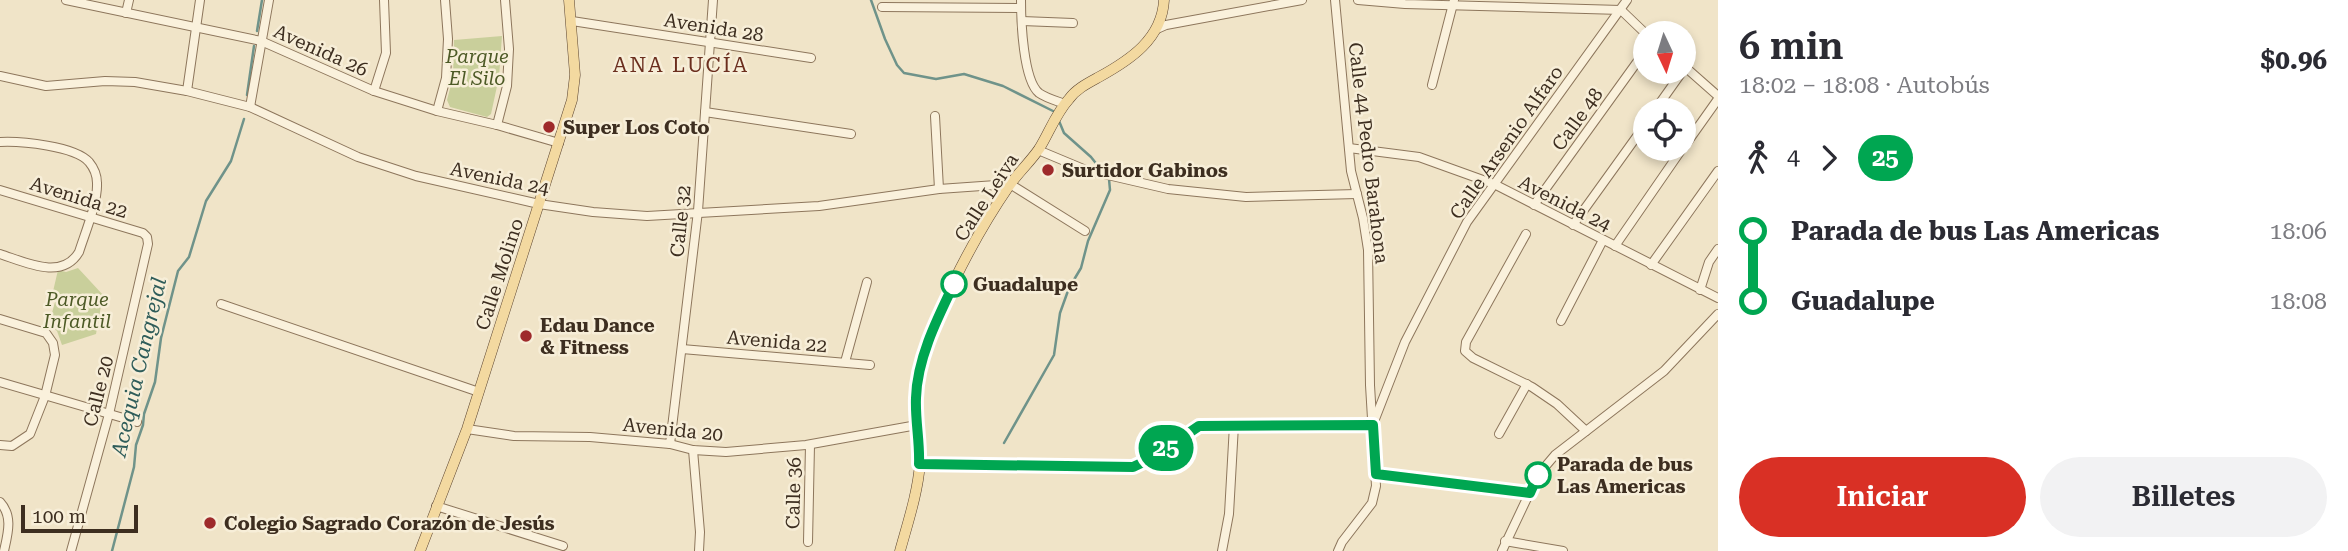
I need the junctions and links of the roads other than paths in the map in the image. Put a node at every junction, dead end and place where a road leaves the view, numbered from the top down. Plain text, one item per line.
1 (66, 0) edge
2 (129, 0) edge
3 (200, 0) edge
4 (269, 0) edge
5 (384, 0) edge
6 (445, 0) edge
7 (505, 0) edge
8 (569, 0) edge
9 (713, 0) edge
10 (1164, 0) edge
11 (1302, 0) edge
12 (1335, 0) edge
13 (1358, 0) edge
14 (1627, 0) edge
15 (1405, 2) edge
16 (1453, 2) edge
17 (1021, 4) edge
18 (882, 7) dead end
19 (1621, 10) junction
20 (126, 13) junction
21 (572, 21) junction
22 (1022, 21) junction
23 (1633, 22) edge
24 (1073, 23) dead end
25 (196, 27) junction
26 (1157, 29) junction
27 (261, 41) junction
28 (710, 43) junction
29 (811, 58) dead end
30 (1633, 68) edge
31 (0, 76) edge
32 (1696, 79) edge
33 (1432, 85) dead end
34 (187, 91) junction
35 (374, 91) junction
36 (1718, 97) edge
37 (1065, 104) junction
38 (250, 107) junction
39 (437, 111) junction
40 (705, 112) junction
41 (935, 116) dead end
42 (497, 125) junction
43 (1696, 129) edge
44 (851, 134) dead end
45 (0, 142) edge
46 (1633, 142) edge
47 (559, 144) junction
48 (1349, 148) junction
49 (1038, 150) junction
50 (1674, 161) edge
51 (1718, 171) edge
52 (1010, 184) junction
53 (1494, 184) junction
54 (939, 189) junction
55 (0, 190) edge
56 (1357, 194) junction
57 (539, 204) junction
58 (1534, 205) junction
59 (698, 211) junction
60 (89, 217) junction
61 (1573, 225) junction
62 (1085, 230) dead end
63 (1525, 234) dead end
64 (147, 237) joint
65 (1603, 240) junction
66 (1615, 246) junction
67 (1718, 249) edge
68 (0, 254) edge
69 (1651, 265) junction
70 (867, 282) dead end
71 (1700, 290) junction
72 (1718, 298) edge
73 (221, 304) dead end
74 (1718, 314) edge
75 (0, 319) edge
76 (1561, 321) dead end
77 (682, 349) junction
78 (845, 362) junction
79 (870, 365) dead end
80 (0, 382) edge
81 (1527, 384) junction
82 (479, 391) junction
83 (45, 396) junction
84 (109, 414) junction
85 (137, 422) dead end
86 (917, 425) junction
87 (1234, 425) junction
88 (1373, 425) junction
89 (467, 429) junction
90 (1586, 431) junction
91 (1499, 434) dead end
92 (670, 444) junction
93 (810, 444) junction
94 (0, 445) edge
95 (693, 450) junction
96 (919, 464) junction
97 (1376, 474) junction
98 (1530, 493) junction
99 (1, 503) edge
100 (436, 506) junction
101 (1505, 541) junction
102 (808, 542) dead end
103 (563, 546) dead end
104 (4, 551) edge
105 (71, 551) edge
106 (420, 551) edge
107 (699, 551) edge
108 (900, 551) edge
109 (1222, 551) edge
110 (1338, 551) edge
111 (1502, 551) edge
112 (1563, 551) edge

1 - 20 street, Avenida 26
2 - 20 street
3 - 25 street
4 - 27 street
5 - 35 street
6 - 39 street
7 - 42 street
8 - 21 main road, Calle Molino
9 - 28 street, Calle 32
10 - 26 main road
11 - 26 street
12 - 48 street, Calle 44 Pedro Barahona
13 - 15 street
14 - 19 street, Calle Arsenio Alfaro
15 - 16 street
16 - 19 street
16 - 33 street
17 - 18 street
17 - 22 street
19 - 23 street
19 - 53 street, Calle Arsenio Alfaro
20 - 25 street, Avenida 26
21 - 28 street, Avenida 28
21 - 47 main road, Calle Molino
22 - 24 street
22 - 37 street
25 - 27 street, Avenida 26
25 - 34 street
26 - 37 main road, Calle Leiva
27 - 35 street, Avenida 26
27 - 38 street
28 - 29 street, Avenida 28
28 - 40 street, Calle 32
30 - 58 street, Calle 48
31 - 34 street, Avenida 24
32 - 36 street
34 - 38 street, Avenida 24
35 - 39 street, Avenida 26
36 - 43 street
37 - 49 main road, Calle Leiva
38 - 57 street, Avenida 24
39 - 42 street, Avenida 26
40 - 44 street
40 - 59 street, Calle 32
41 - 54 street
42 - 47 street, Avenida 26
45 - 60 street
46 - 61 street
47 - 57 main road, Calle Molino
48 - 53 street, Avenida 24
48 - 56 street, Calle 44 Pedro Barahona
49 - 52 main road, Calle Leiva
49 - 56 street
50 - 66 street
51 - 69 street
52 - 54 street, Avenida 24
52 - 62 street
52 - 86 main road, Calle Leiva
53 - 58 street, Avenida 24
53 - 88 street, Calle Arsenio Alfaro
54 - 59 street, Avenida 24
55 - 60 street, Avenida 22
56 - 88 street, Calle 44 Pedro Barahona
57 - 59 street, Avenida 24
57 - 82 main road, Calle Molino
58 - 61 street, Avenida 24
59 - 77 street, Calle 32
60 - 64 street, Avenida 22
60 - 68 street
61 - 65 street, Avenida 24
63 - 81 street
64 - 84 street, Calle 20
65 - 66 street, Avenida 24
65 - 76 street
66 - 69 street, Avenida 24
67 - 71 street
69 - 71 street, Avenida 24
70 - 78 street
71 - 72 street, Avenida 24
73 - 82 street
74 - 90 street
75 - 83 street
77 - 78 street, Avenida 22
77 - 92 street, Calle 32
78 - 79 street, Avenida 22
80 - 83 street
81 - 90 street
81 - 91 street
82 - 89 main road, Calle Molino
83 - 84 street
83 - 94 street
84 - 85 street
84 - 105 street, Calle 20
86 - 93 street, Avenida 20
86 - 96 main road, Calle Leiva
87 - 88 street
87 - 96 street
87 - 109 street
88 - 97 street, Calle 44 Pedro Barahona
89 - 92 street, Avenida 20
89 - 100 main road, Calle Molino
90 - 98 street
92 - 95 street, Avenida 20
93 - 95 street, Avenida 20
93 - 102 street, Calle 36
95 - 107 street
96 - 108 main road, Calle Leiva
97 - 98 street
97 - 110 street, Calle 44 Pedro Barahona
98 - 101 street
99 - 104 street
100 - 103 street
100 - 106 main road, Calle Molino
101 - 111 street
101 - 112 street

